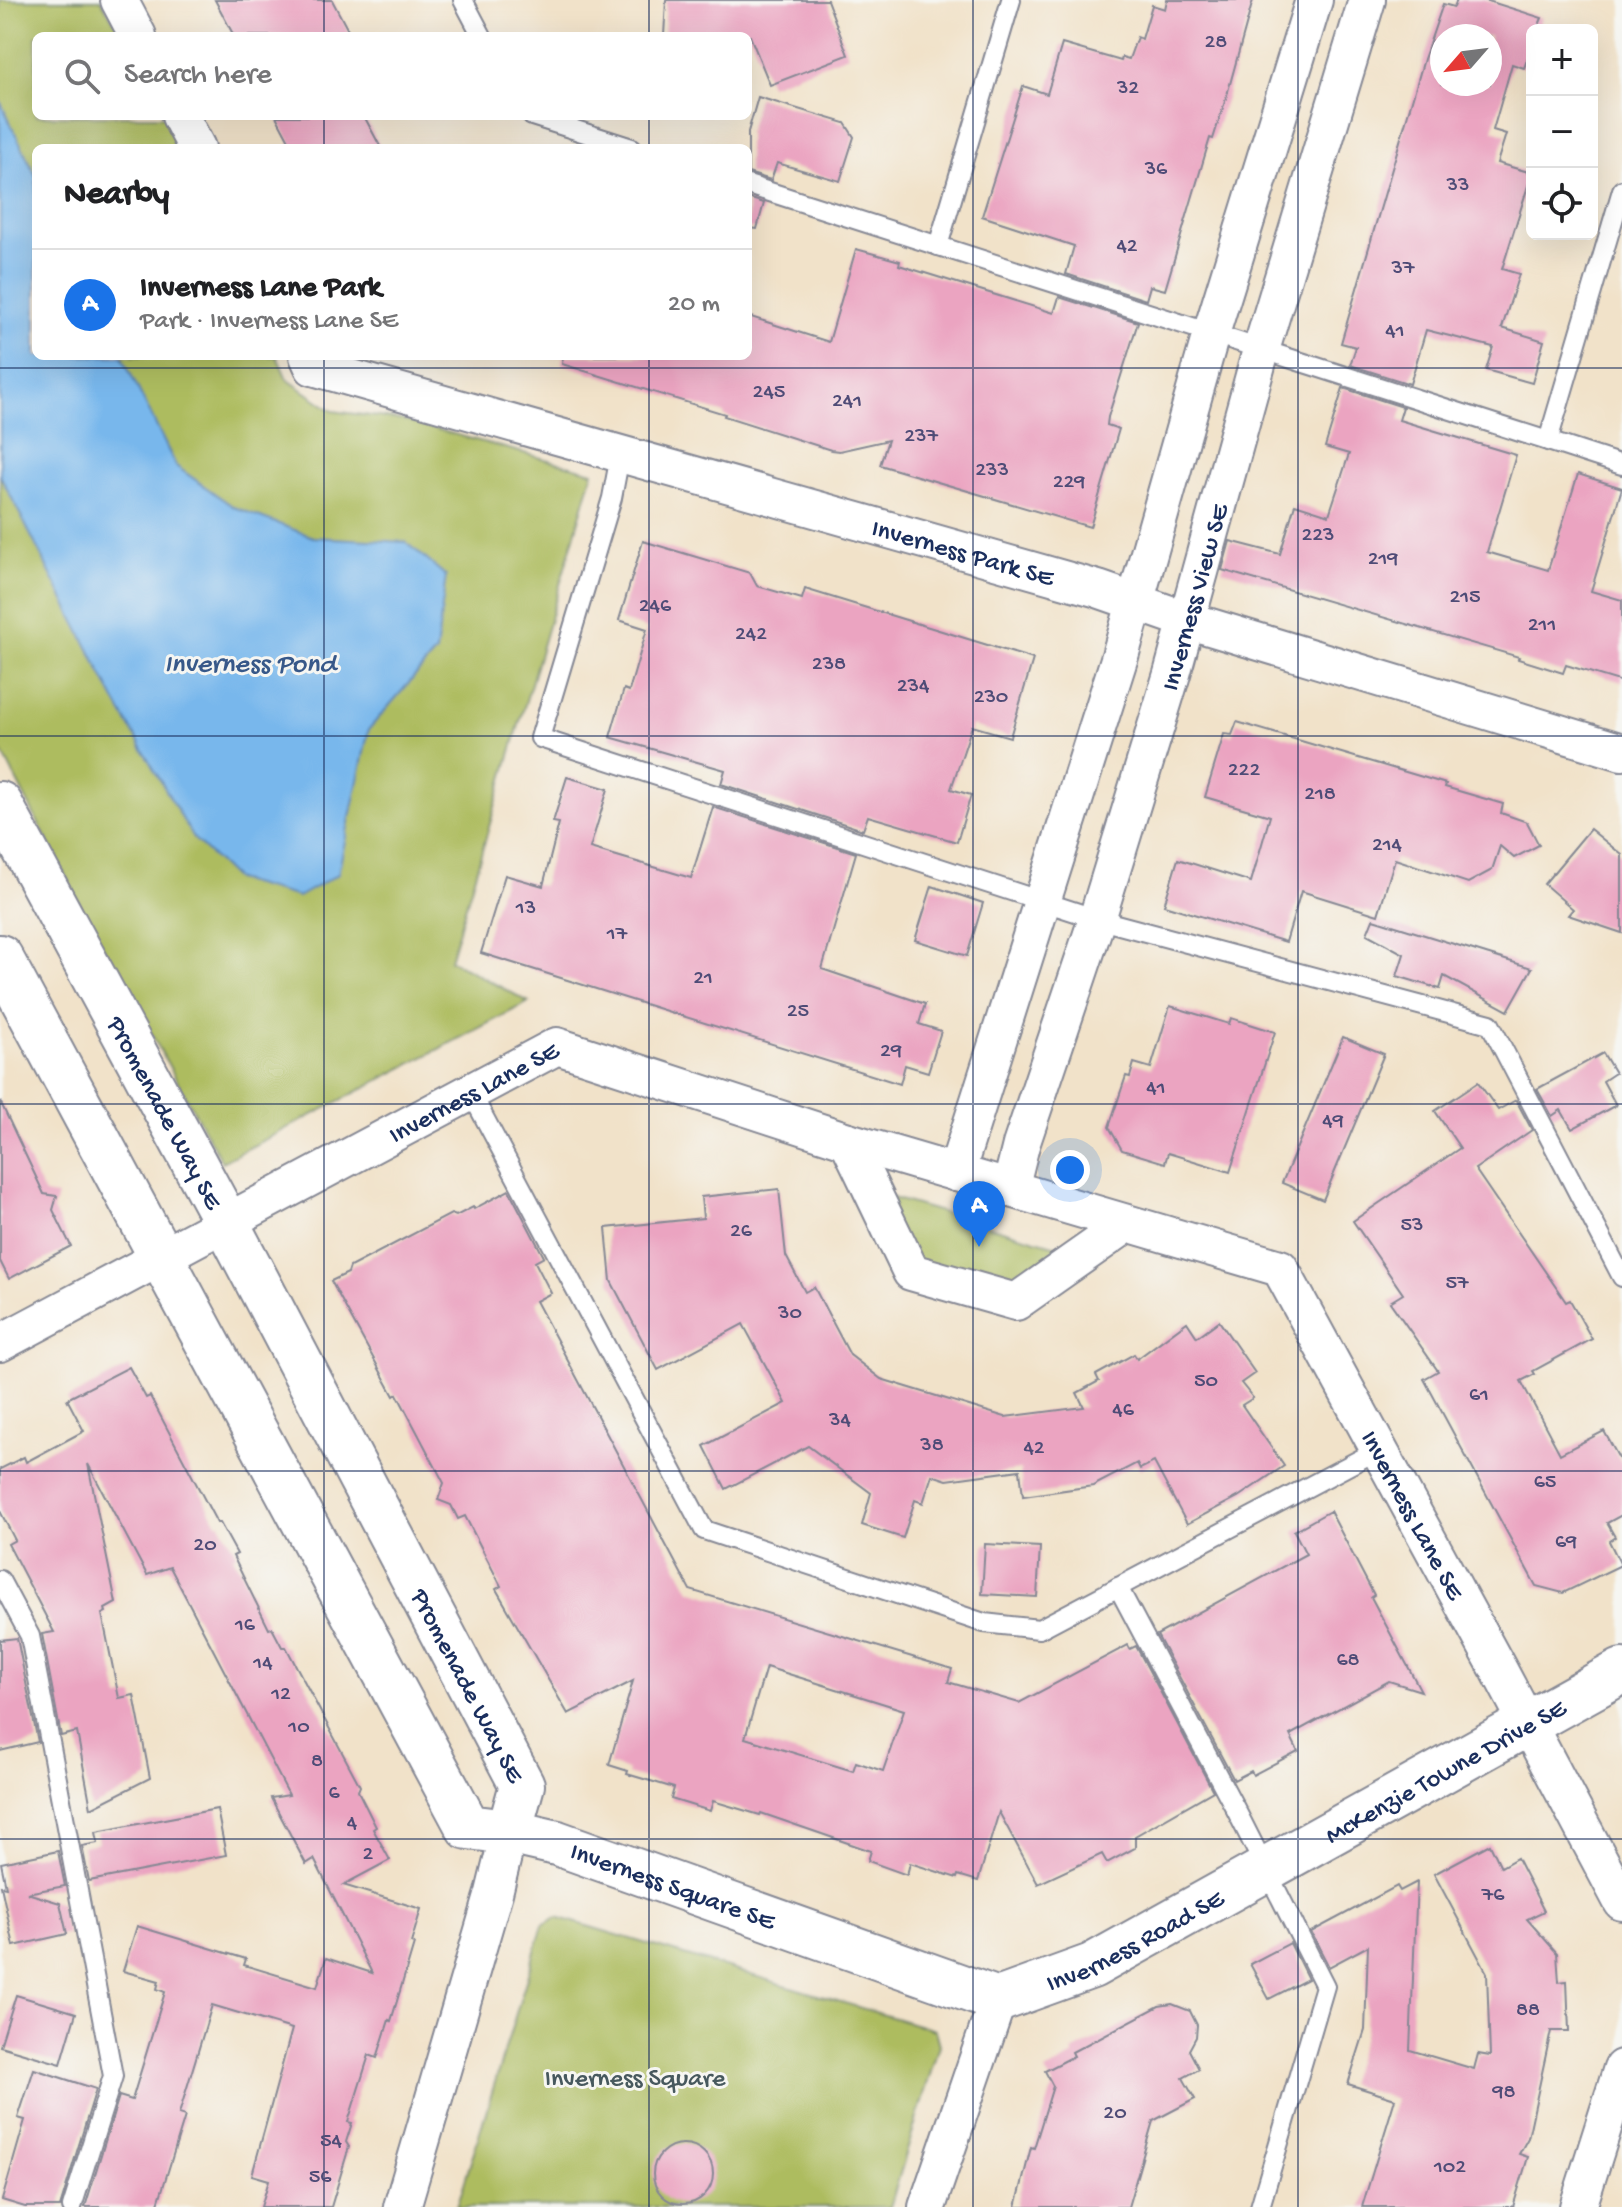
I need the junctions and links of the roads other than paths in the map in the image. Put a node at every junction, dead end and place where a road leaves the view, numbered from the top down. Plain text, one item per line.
1 (119, 0) edge
2 (463, 0) edge
3 (1011, 0) edge
4 (1314, 0) edge
5 (1367, 0) edge
6 (136, 32) edge
7 (480, 32) edge
8 (182, 120) edge
9 (544, 120) edge
10 (195, 144) edge
11 (620, 144) edge
12 (752, 186) edge
13 (1622, 190) edge
14 (938, 246) junction
15 (1211, 334) junction
16 (1261, 350) junction
17 (310, 360) edge
18 (1548, 441) junction
19 (620, 456) junction
20 (1622, 465) edge
21 (1134, 600) junction
22 (1187, 620) junction
23 (1622, 752) edge
24 (0, 804) edge
25 (1044, 900) junction
26 (1097, 919) junction
27 (0, 957) edge
28 (470, 1091) junction
29 (848, 1141) junction
30 (956, 1173) junction
31 (1010, 1189) junction
32 (226, 1222) junction
33 (1127, 1224) junction
34 (162, 1257) junction
35 (1622, 1277) edge
36 (0, 1343) edge
37 (1378, 1450) junction
38 (0, 1580) edge
39 (1118, 1587) junction
40 (1622, 1671) edge
41 (1527, 1724) junction
42 (509, 1832) junction
43 (1266, 1869) junction
44 (1622, 1902) edge
45 (998, 2000) junction
46 (1622, 2068) edge
47 (72, 2207) edge
48 (402, 2207) edge
49 (927, 2207) edge
50 (1260, 2207) edge
51 (1578, 2207) edge

1 - 6 street
2 - 7 lane
3 - 14 lane
4 - 15 street, Inverness View SE
5 - 16 street, Inverness View SE
8 - 10 street
9 - 11 lane
12 - 14 lane
13 - 18 lane
14 - 15 lane
15 - 16 lane
15 - 21 street, Inverness View SE
16 - 18 lane
16 - 22 street, Inverness View SE
17 - 19 street, Inverness Park SE
18 - 20 lane
19 - 21 street, Inverness Park SE
19 - 25 lane
21 - 22 street, Inverness Park SE
21 - 25 street, Inverness View SE
22 - 23 street, Inverness Park SE
22 - 26 street, Inverness View SE
24 - 32 street, Promenade Way SE
25 - 26 lane
25 - 30 street, Inverness View SE
26 - 31 street, Inverness View SE
26 - 35 lane
27 - 34 street
28 - 29 street, Inverness Lane SE
28 - 32 street, Inverness Lane SE
28 - 39 lane
29 - 30 street, Inverness Lane SE
29 - 33 street
30 - 31 street, Inverness Lane SE
31 - 33 street, Inverness Lane SE
32 - 34 street, Inverness Lane SE
32 - 42 street, Promenade Way SE
33 - 37 street, Inverness Lane SE
34 - 36 street, Inverness Lane SE
34 - 42 street
37 - 39 lane
37 - 41 street, Inverness Lane SE
38 - 47 lane
39 - 43 lane
40 - 41 street, McKenzie Towne Drive SE
41 - 43 street, McKenzie Towne Drive SE
41 - 44 street, Inverness Lane SE
42 - 45 street, Inverness Square SE
42 - 48 street
43 - 45 street, Inverness Road SE
43 - 50 lane
45 - 49 street
46 - 51 street

